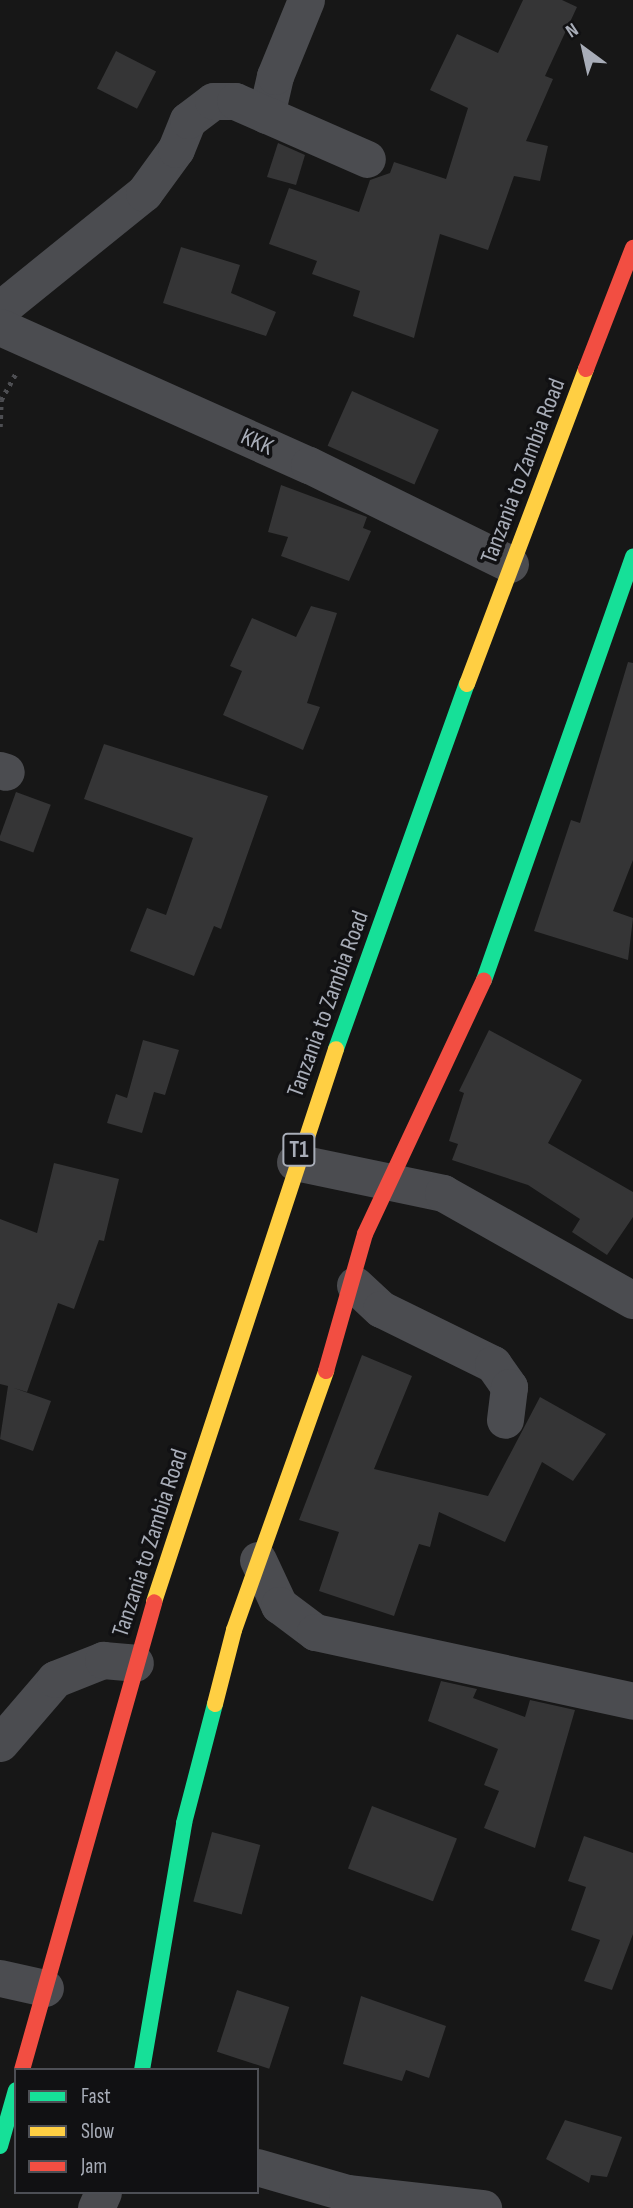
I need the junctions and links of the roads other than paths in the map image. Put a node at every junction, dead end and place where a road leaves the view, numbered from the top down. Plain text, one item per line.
1 (306, 0) edge
2 (266, 115) junction
3 (367, 159) dead end
4 (633, 248) edge
5 (0, 309) edge
6 (0, 327) edge
7 (633, 556) edge
8 (510, 564) junction
9 (295, 1162) junction
10 (392, 1179) junction
11 (355, 1285) junction
12 (633, 1300) edge
13 (505, 1420) dead end
14 (258, 1560) junction
15 (135, 1662) junction
16 (633, 1701) edge
17 (0, 1743) edge
18 (0, 1978) edge
19 (45, 1987) junction
20 (23, 2068) edge
21 (142, 2068) edge
22 (14, 2097) edge
23 (0, 2147) edge
24 (259, 2168) edge
25 (483, 2208) edge

1 - 2 street
2 - 3 street
2 - 5 street
4 - 8 main road, Tanzania to Zambia Road / T1
6 - 8 street, KKK
7 - 10 main road
8 - 9 main road, Tanzania to Zambia Road / T1
9 - 10 street
9 - 15 main road, Tanzania to Zambia Road / T1
10 - 11 main road
10 - 12 street
11 - 13 street
11 - 14 main road
14 - 16 street
14 - 21 main road
15 - 17 street
15 - 19 main road, Tanzania to Zambia Road / T1
18 - 19 street
19 - 20 main road, Tanzania to Zambia Road / T1
22 - 23 main road
24 - 25 street

